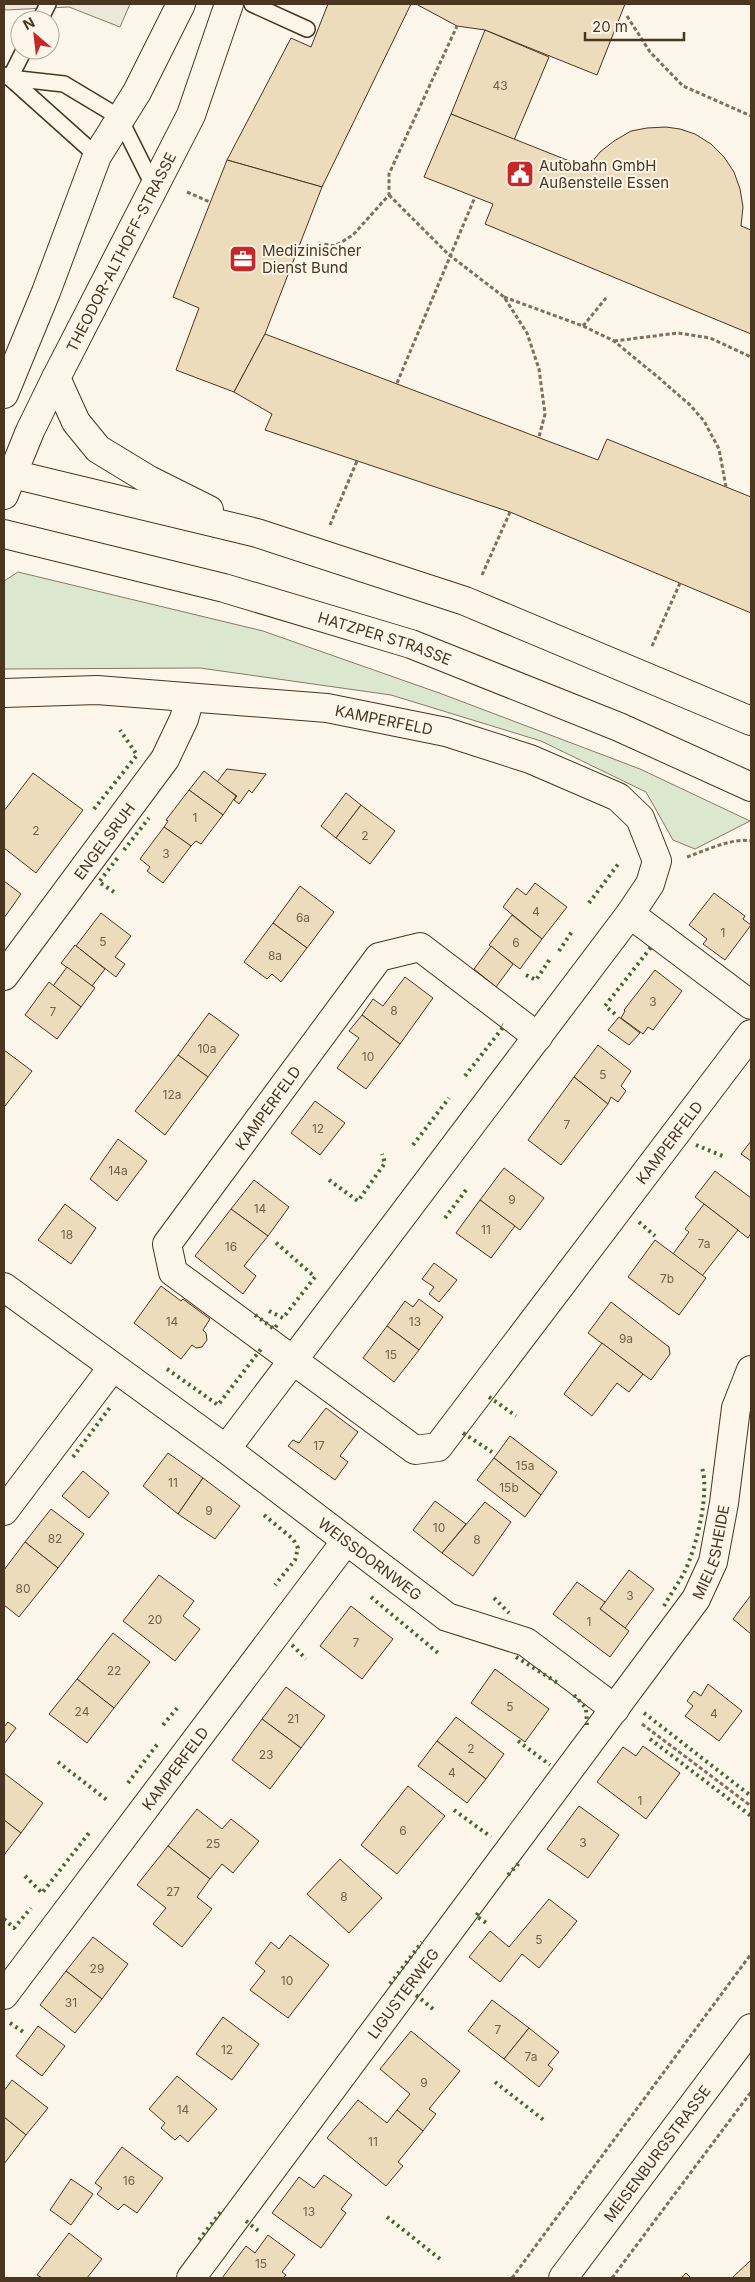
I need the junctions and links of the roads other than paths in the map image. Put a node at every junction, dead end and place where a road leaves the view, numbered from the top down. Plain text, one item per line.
1 (181, 4) edge
2 (229, 4) edge
3 (252, 4) edge
4 (307, 29) dead end
5 (18, 60) edge
6 (7, 77) edge
7 (119, 117) junction
8 (97, 156) junction
9 (153, 185) junction
10 (46, 292) junction
11 (4, 349) edge
12 (56, 378) junction
13 (4, 394) edge
14 (7, 480) edge
15 (257, 533) junction
16 (4, 534) edge
17 (4, 693) edge
18 (190, 698) junction
19 (751, 721) edge
20 (751, 787) edge
21 (630, 914) junction
22 (4, 976) edge
23 (751, 1005) edge
24 (751, 1034) edge
25 (538, 1037) junction
26 (4, 1287) edge
27 (294, 1361) junction
28 (112, 1368) junction
29 (751, 1370) edge
30 (226, 1449) junction
31 (4, 1511) edge
32 (346, 1541) junction
33 (615, 1709) junction
34 (4, 1995) edge
35 (751, 2028) edge
36 (190, 2278) edge
37 (563, 2278) edge

1 - 7 street
2 - 9 street, THEODOR-ALTHOFF-STRASSE
3 - 4 lane
5 - 6 lane
6 - 7 lane
6 - 8 lane
7 - 8 street
7 - 9 lane
8 - 10 street
9 - 12 street, THEODOR-ALTHOFF-STRASSE
10 - 11 street
10 - 13 street
12 - 14 street, THEODOR-ALTHOFF-STRASSE
12 - 15 street
14 - 15 street
15 - 19 street
16 - 20 street, HATZPER STRASSE
17 - 18 street, KAMPERFELD
18 - 21 street, KAMPERFELD
18 - 22 street, ENGELSRUH
21 - 23 street
21 - 25 street, KAMPERFELD
24 - 27 street, KAMPERFELD
25 - 27 street, KAMPERFELD
25 - 27 street, KAMPERFELD
26 - 28 street, WEISSDORNWEG
27 - 30 street, KAMPERFELD
28 - 30 street, WEISSDORNWEG
28 - 31 street
29 - 33 street, MIELESHEIDE
30 - 32 street, WEISSDORNWEG
32 - 33 street, WEISSDORNWEG
32 - 34 street, KAMPERFELD
33 - 36 street, LIGUSTERWEG
35 - 37 street, MEISENBURGSTRASSE

